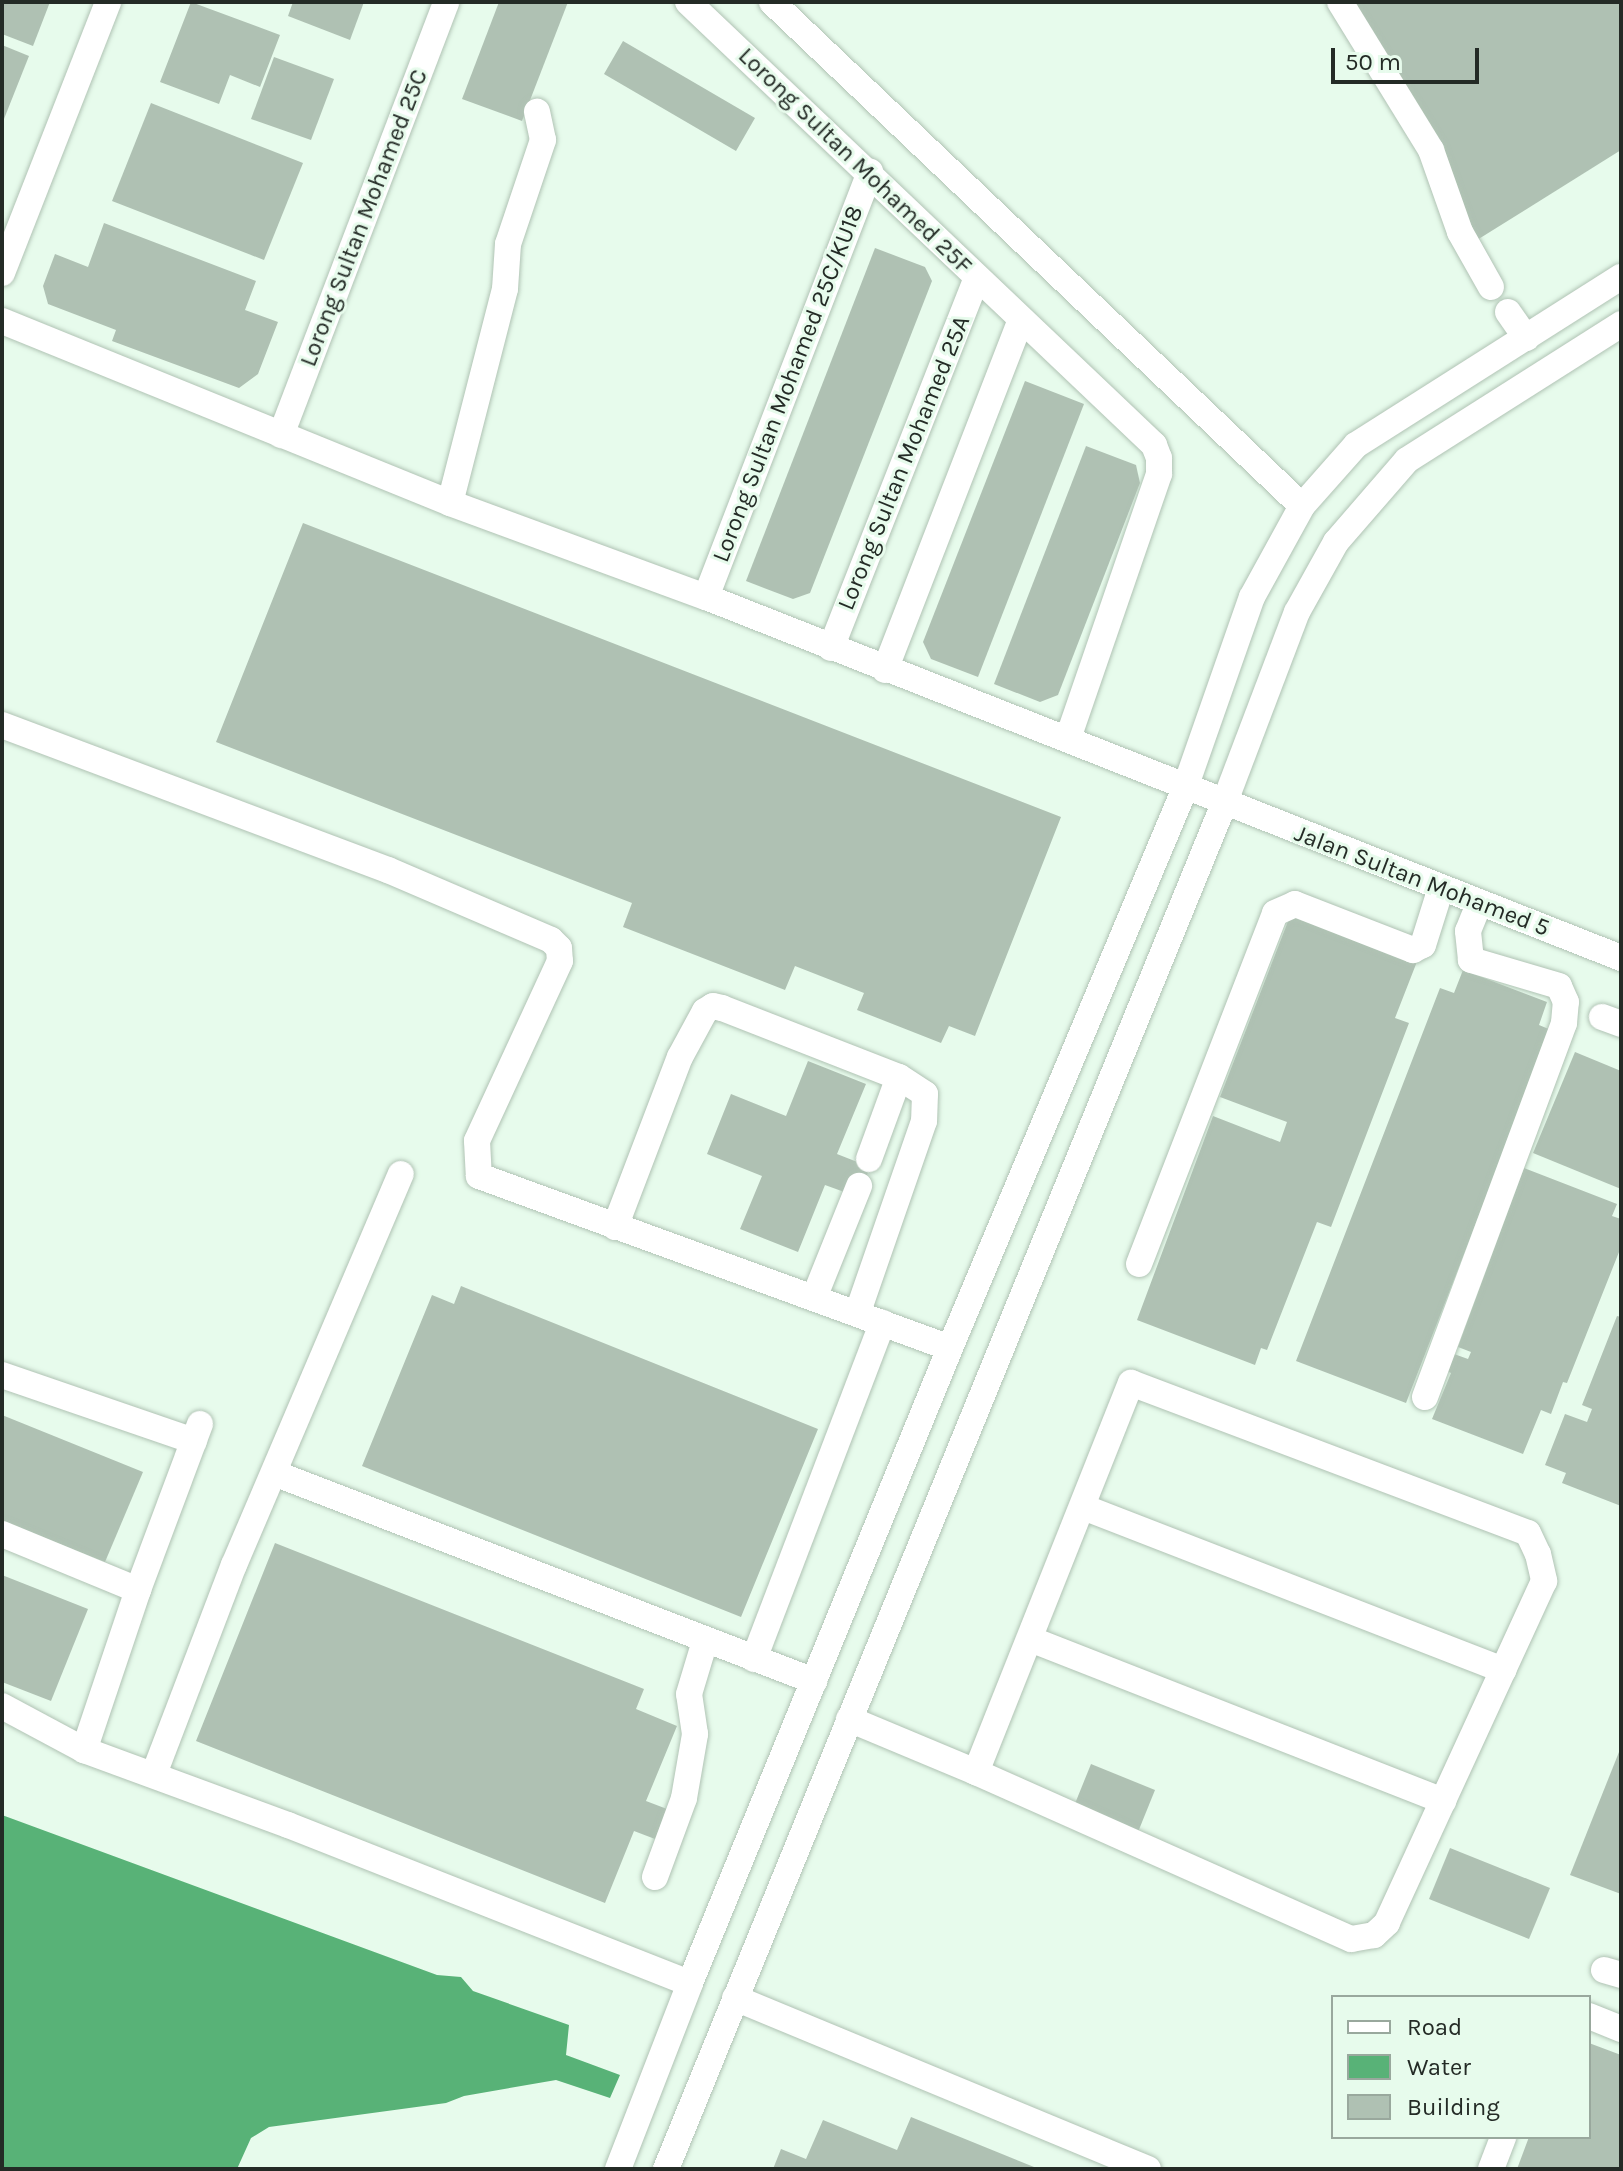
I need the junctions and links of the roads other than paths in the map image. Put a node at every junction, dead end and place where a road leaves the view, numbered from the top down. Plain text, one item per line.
1 (108, 2) edge
2 (446, 2) edge
3 (688, 2) edge
4 (772, 2) edge
5 (1340, 2) edge
6 (537, 112) dead end
7 (870, 172) junction
8 (2, 273) edge
9 (1621, 277) edge
10 (977, 278) junction
11 (1491, 287) dead end
12 (1508, 312) dead end
13 (1021, 319) junction
14 (2, 321) edge
15 (1621, 324) edge
16 (1526, 338) junction
17 (281, 435) junction
18 (450, 503) junction
19 (1302, 506) junction
20 (706, 597) junction
21 (831, 648) junction
22 (885, 670) junction
23 (2, 725) edge
24 (1068, 739) junction
25 (1185, 788) junction
26 (1224, 804) junction
27 (1441, 888) junction
28 (1480, 902) junction
29 (1621, 958) edge
30 (899, 1077) junction
31 (869, 1159) dead end
32 (401, 1174) dead end
33 (859, 1186) dead end
34 (615, 1227) junction
35 (831, 1256) junction
36 (1139, 1264) dead end
37 (872, 1272) junction
38 (814, 1298) junction
39 (870, 1318) junction
40 (950, 1348) junction
41 (2, 1375) edge
42 (1425, 1397) dead end
43 (274, 1473) junction
44 (1083, 1507) junction
45 (2, 1534) edge
46 (138, 1590) junction
47 (1030, 1639) junction
48 (705, 1641) junction
49 (754, 1659) junction
50 (1503, 1670) junction
51 (814, 1681) junction
52 (2, 1706) edge
53 (849, 1719) junction
54 (84, 1750) junction
55 (976, 1772) junction
56 (154, 1774) junction
57 (1443, 1801) junction
58 (655, 1877) dead end
59 (690, 1983) junction
60 (735, 1998) junction
61 (1591, 2017) edge
62 (1621, 2029) edge
63 (1502, 2139) edge
64 (618, 2169) edge
65 (666, 2169) edge
66 (1148, 2169) edge
67 (1491, 2169) edge

1 - 8 street
2 - 17 street, Lorong Sultan Mohamed 25C
3 - 7 street, Lorong Sultan Mohamed 25F
4 - 19 street
5 - 11 street
6 - 18 street
7 - 10 street, Lorong Sultan Mohamed 25F
7 - 20 street, Lorong Sultan Mohamed 25C/KU18
9 - 16 street
10 - 13 street, Lorong Sultan Mohamed 25F
10 - 21 street, Lorong Sultan Mohamed 25A
12 - 16 street
13 - 22 street
13 - 24 street, Lorong Sultan Mohamed 25F
14 - 17 street, Jalan Sultan Mohamed 5
15 - 26 street
16 - 19 street
17 - 18 street, Jalan Sultan Mohamed 5
18 - 20 street, Jalan Sultan Mohamed 5
19 - 25 street
20 - 21 street, Jalan Sultan Mohamed 5
21 - 22 street, Jalan Sultan Mohamed 5
22 - 24 street, Jalan Sultan Mohamed 5
23 - 34 street
24 - 25 street, Jalan Sultan Mohamed 5
25 - 26 street, Jalan Sultan Mohamed 5
25 - 40 street
26 - 27 street, Jalan Sultan Mohamed 5
26 - 53 street
27 - 28 street, Jalan Sultan Mohamed 5
27 - 36 street
28 - 29 street, Jalan Sultan Mohamed 5
28 - 42 street
30 - 31 street
30 - 34 street
30 - 37 street
32 - 43 street
33 - 35 street
34 - 38 street
35 - 37 street
35 - 38 street
37 - 39 street
38 - 39 street
39 - 40 street
39 - 49 street
40 - 51 street
41 - 46 street
43 - 48 street
43 - 56 street
44 - 47 street
44 - 50 street
44 - 50 street
45 - 46 street
46 - 54 street
47 - 55 street
47 - 57 street
48 - 49 street
48 - 58 street
49 - 51 street
50 - 57 street
51 - 59 street
52 - 54 street
53 - 55 street
53 - 60 street
54 - 56 street
55 - 57 street
56 - 59 street
59 - 64 street
60 - 65 street
60 - 66 street
61 - 62 street
63 - 67 street

